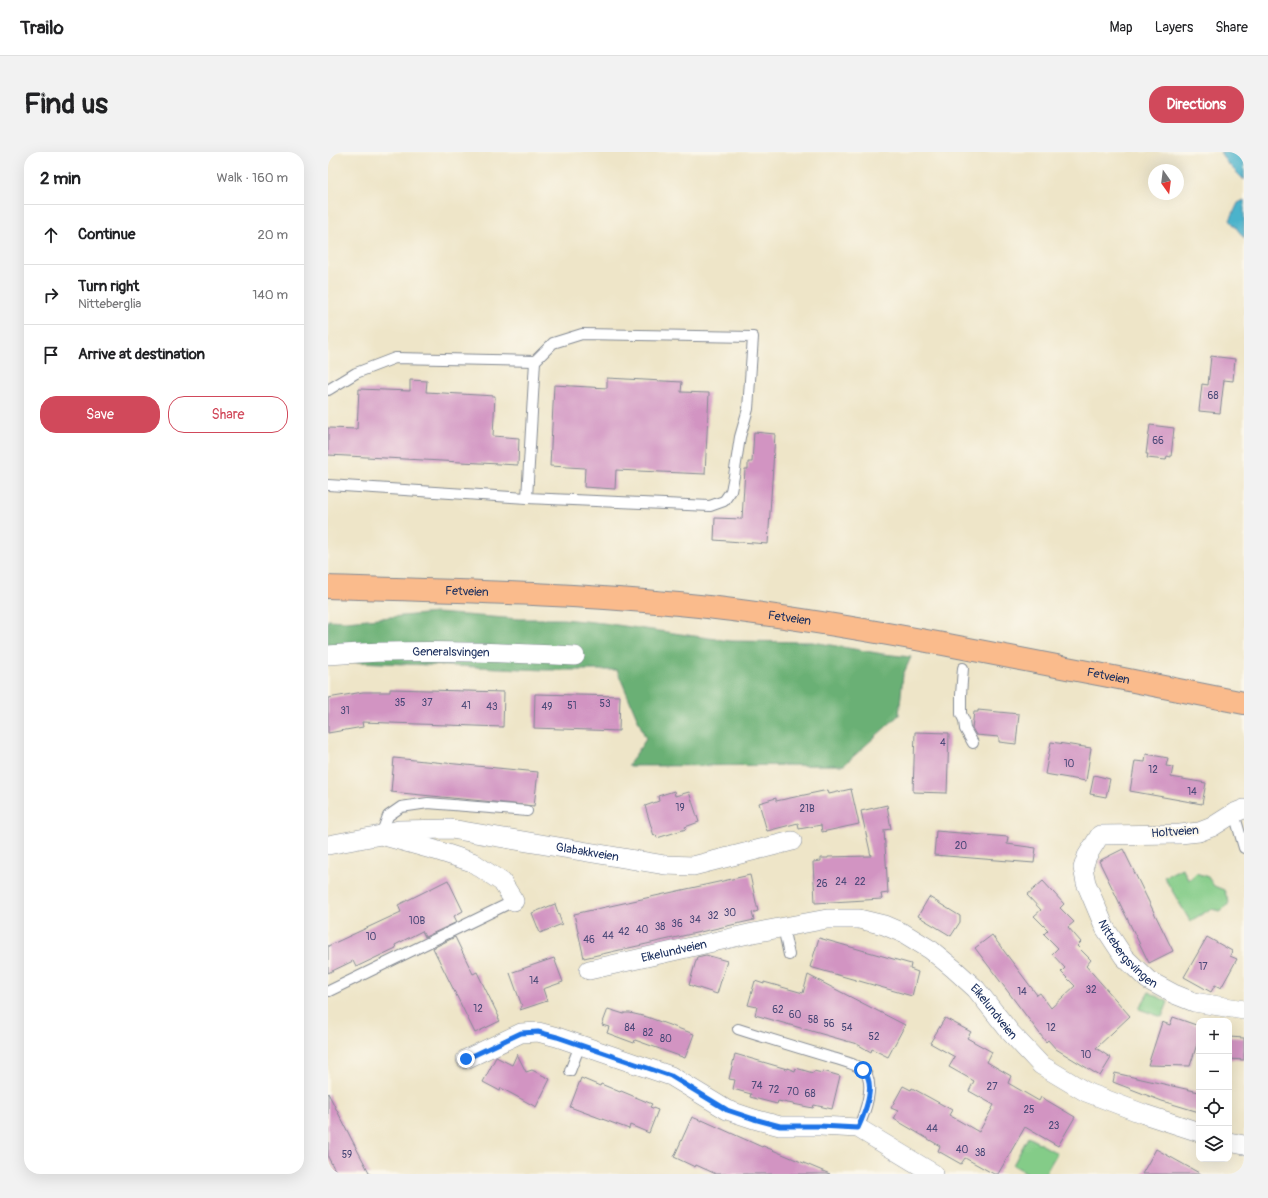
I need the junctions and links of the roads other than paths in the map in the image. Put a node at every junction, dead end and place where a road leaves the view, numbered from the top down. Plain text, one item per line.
1 (535, 361) junction
2 (328, 390) edge
3 (328, 485) edge
4 (527, 498) junction
5 (328, 587) edge
6 (328, 655) edge
7 (575, 656) dead end
8 (963, 668) dead end
9 (1244, 703) edge
10 (973, 743) dead end
11 (527, 811) dead end
12 (1239, 811) edge
13 (380, 835) junction
14 (1100, 835) joint
15 (792, 841) dead end
16 (328, 845) edge
17 (1244, 848) edge
18 (514, 901) joint
19 (783, 927) junction
20 (789, 955) dead end
21 (589, 970) dead end
22 (329, 991) edge
23 (1244, 1010) edge
24 (738, 1029) dead end
25 (580, 1045) junction
26 (466, 1059) dead end
27 (570, 1071) dead end
28 (858, 1128) junction
29 (1196, 1131) edge
30 (1232, 1143) edge
31 (1244, 1145) edge
32 (934, 1174) edge

1 - 2 lane
1 - 4 lane
1 - 4 lane
3 - 4 lane
5 - 9 highway, Fetveien
6 - 7 street, Generalsvingen
8 - 10 lane
11 - 13 lane
12 - 14 street, Holtveien
12 - 17 lane
13 - 15 street, Glabakkveien
13 - 16 street, Glabakkveien
13 - 18 street, Glabakkveien
14 - 23 street, Nittebergsvingen
18 - 22 lane, Glabakkveien
19 - 20 lane
19 - 21 street, Eikelundveien
19 - 29 street, Eikelundveien
24 - 28 lane
25 - 26 street
25 - 27 lane
25 - 28 street
28 - 32 street
30 - 31 street

